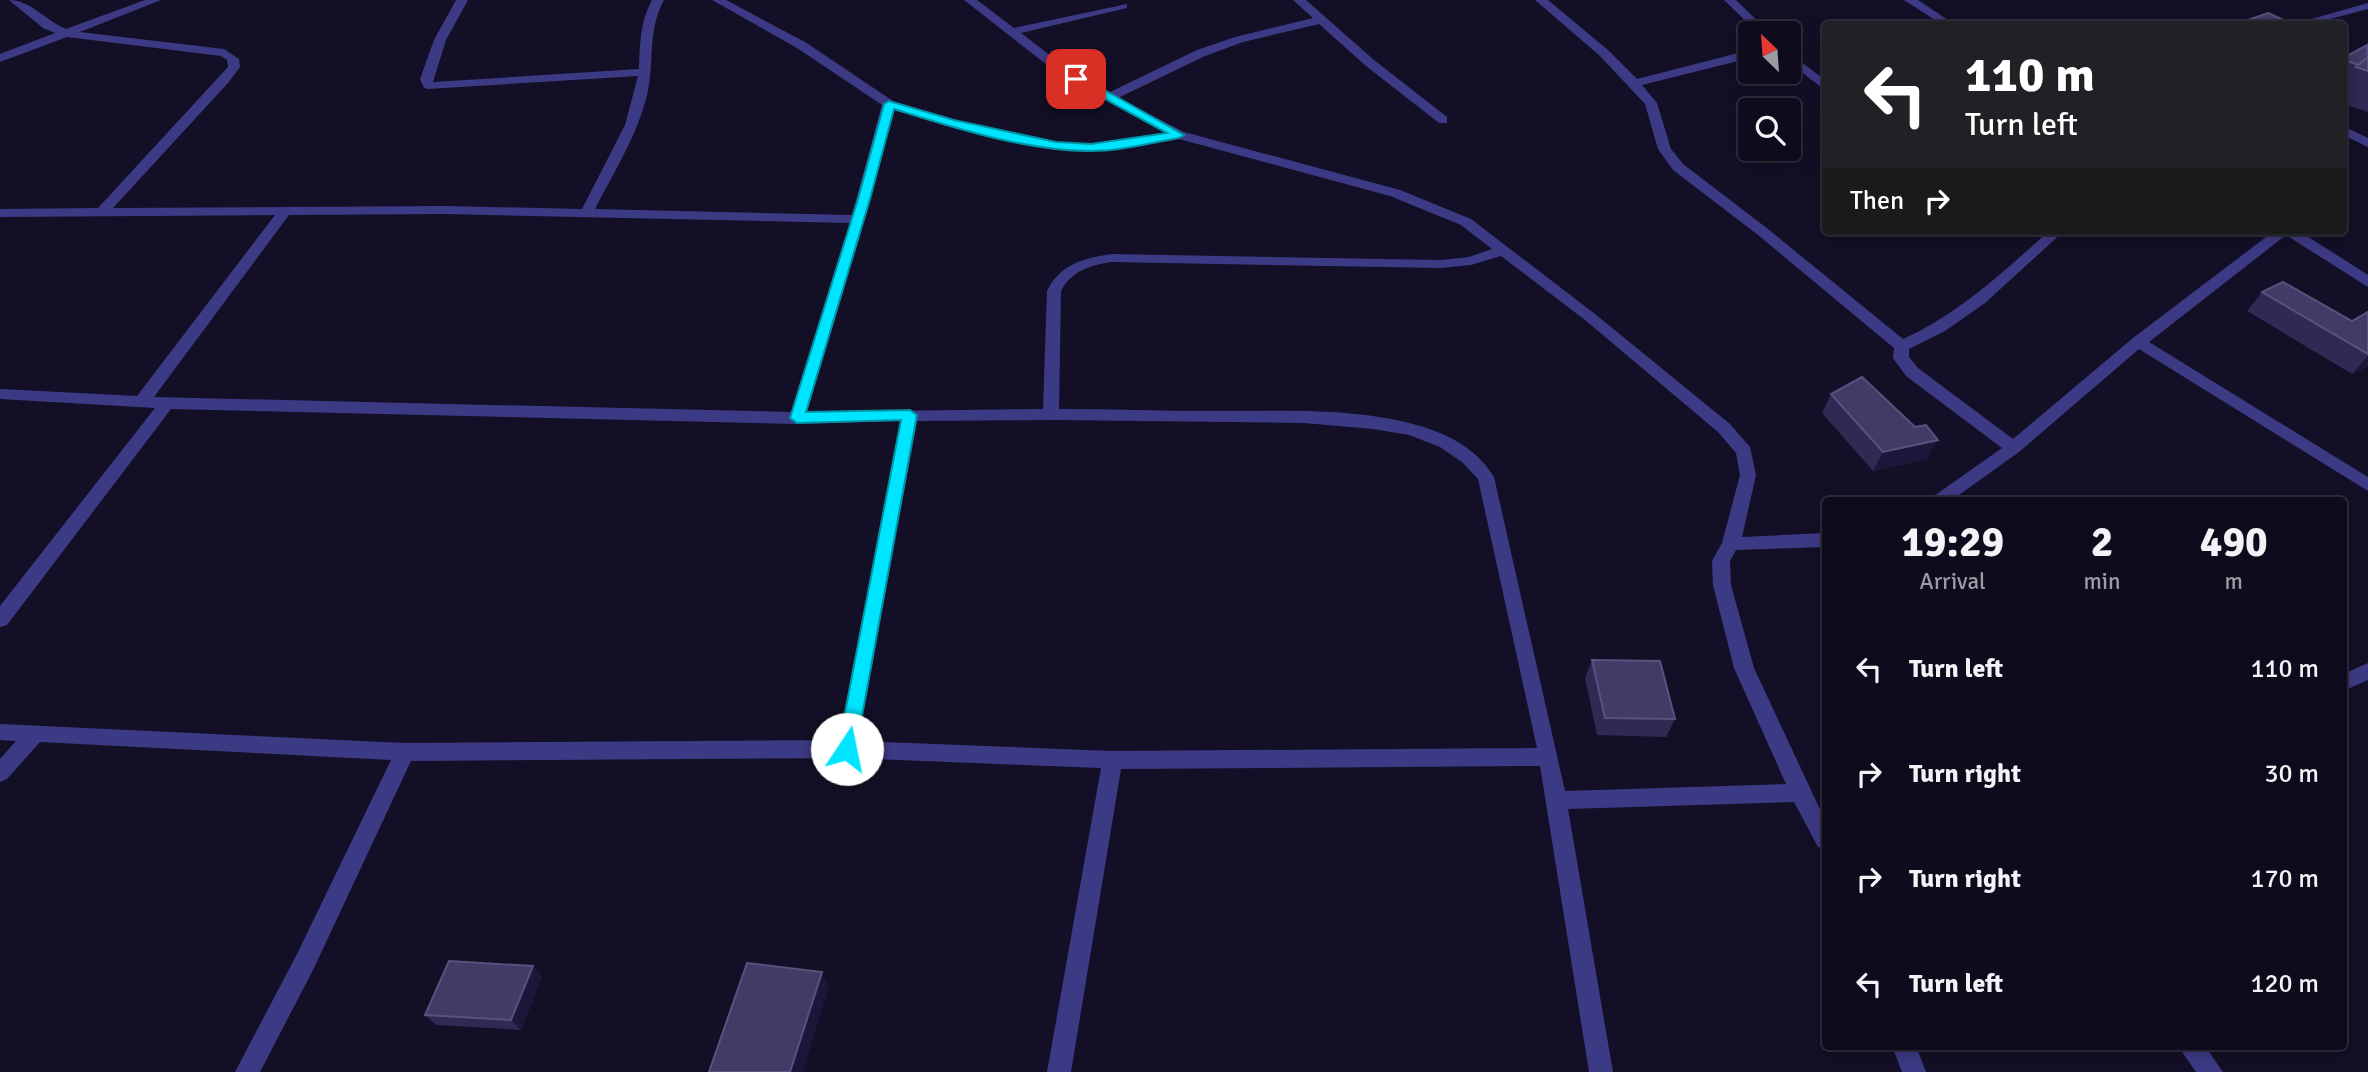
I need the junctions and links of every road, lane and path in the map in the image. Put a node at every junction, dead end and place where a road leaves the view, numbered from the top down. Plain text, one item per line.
1 (15, 0) edge
2 (155, 0) edge
3 (462, 0) edge
4 (658, 0) edge
5 (718, 0) edge
6 (971, 0) edge
7 (1299, 0) edge
8 (1541, 0) edge
9 (1730, 0) edge
10 (1910, 0) edge
11 (1123, 6) dead end
12 (2368, 6) edge
13 (1319, 20) junction
14 (1752, 21) edge
15 (1943, 21) edge
16 (2311, 21) edge
17 (1012, 32) junction
18 (68, 34) junction
19 (1738, 57) edge
20 (0, 58) edge
21 (1801, 66) edge
22 (645, 72) junction
23 (1634, 83) junction
24 (1822, 83) edge
25 (1108, 98) junction
26 (889, 104) junction
27 (1443, 120) dead end
28 (1179, 135) junction
29 (104, 210) junction
30 (285, 211) junction
31 (587, 212) junction
32 (0, 213) edge
33 (858, 219) junction
34 (2049, 235) edge
35 (2278, 235) edge
36 (2295, 235) edge
37 (1503, 250) junction
38 (2368, 282) edge
39 (2138, 342) junction
40 (1902, 346) junction
41 (0, 394) edge
42 (142, 401) junction
43 (167, 403) junction
44 (1051, 412) junction
45 (910, 415) junction
46 (797, 418) junction
47 (2013, 448) junction
48 (2368, 485) edge
49 (1944, 497) edge
50 (1822, 540) edge
51 (1731, 544) junction
52 (1, 618) edge
53 (2368, 671) edge
54 (2347, 681) edge
55 (0, 732) edge
56 (35, 734) junction
57 (847, 749) junction
58 (405, 752) junction
59 (1549, 757) junction
60 (1112, 760) junction
61 (0, 773) edge
62 (1800, 793) junction
63 (1555, 800) junction
64 (1822, 835) edge
65 (1906, 1050) edge
66 (2192, 1050) edge
67 (247, 1072) edge
68 (1059, 1072) edge
69 (1601, 1072) edge
70 (1914, 1072) edge
71 (2211, 1072) edge

1 - 18 street
2 - 18 street
3 - 22 street
4 - 22 street
5 - 26 street
6 - 17 street
7 - 13 street
8 - 23 street
9 - 14 street
10 - 15 street
11 - 17 street
12 - 16 street
13 - 25 street
13 - 27 street
17 - 25 street
18 - 20 street
18 - 29 street
19 - 23 street
21 - 24 street
22 - 31 street
23 - 40 street
25 - 28 street
26 - 28 street
26 - 33 street
28 - 37 street
29 - 30 street
29 - 32 street
30 - 31 street
30 - 42 street
31 - 33 street
33 - 46 street
34 - 40 street
35 - 39 street
36 - 38 street
37 - 44 street
37 - 51 street
39 - 47 street
39 - 48 street
40 - 47 street
41 - 42 street
42 - 43 street
43 - 46 street
43 - 52 street
44 - 45 street
44 - 59 street
45 - 46 street
45 - 57 street
47 - 49 street
50 - 51 street
51 - 62 street
53 - 54 street
55 - 56 street
56 - 58 street
56 - 61 street
57 - 58 street
57 - 60 street
58 - 67 street
59 - 60 street
59 - 63 street
60 - 68 street
62 - 63 street
62 - 64 street
63 - 69 street
65 - 70 street
66 - 71 street

